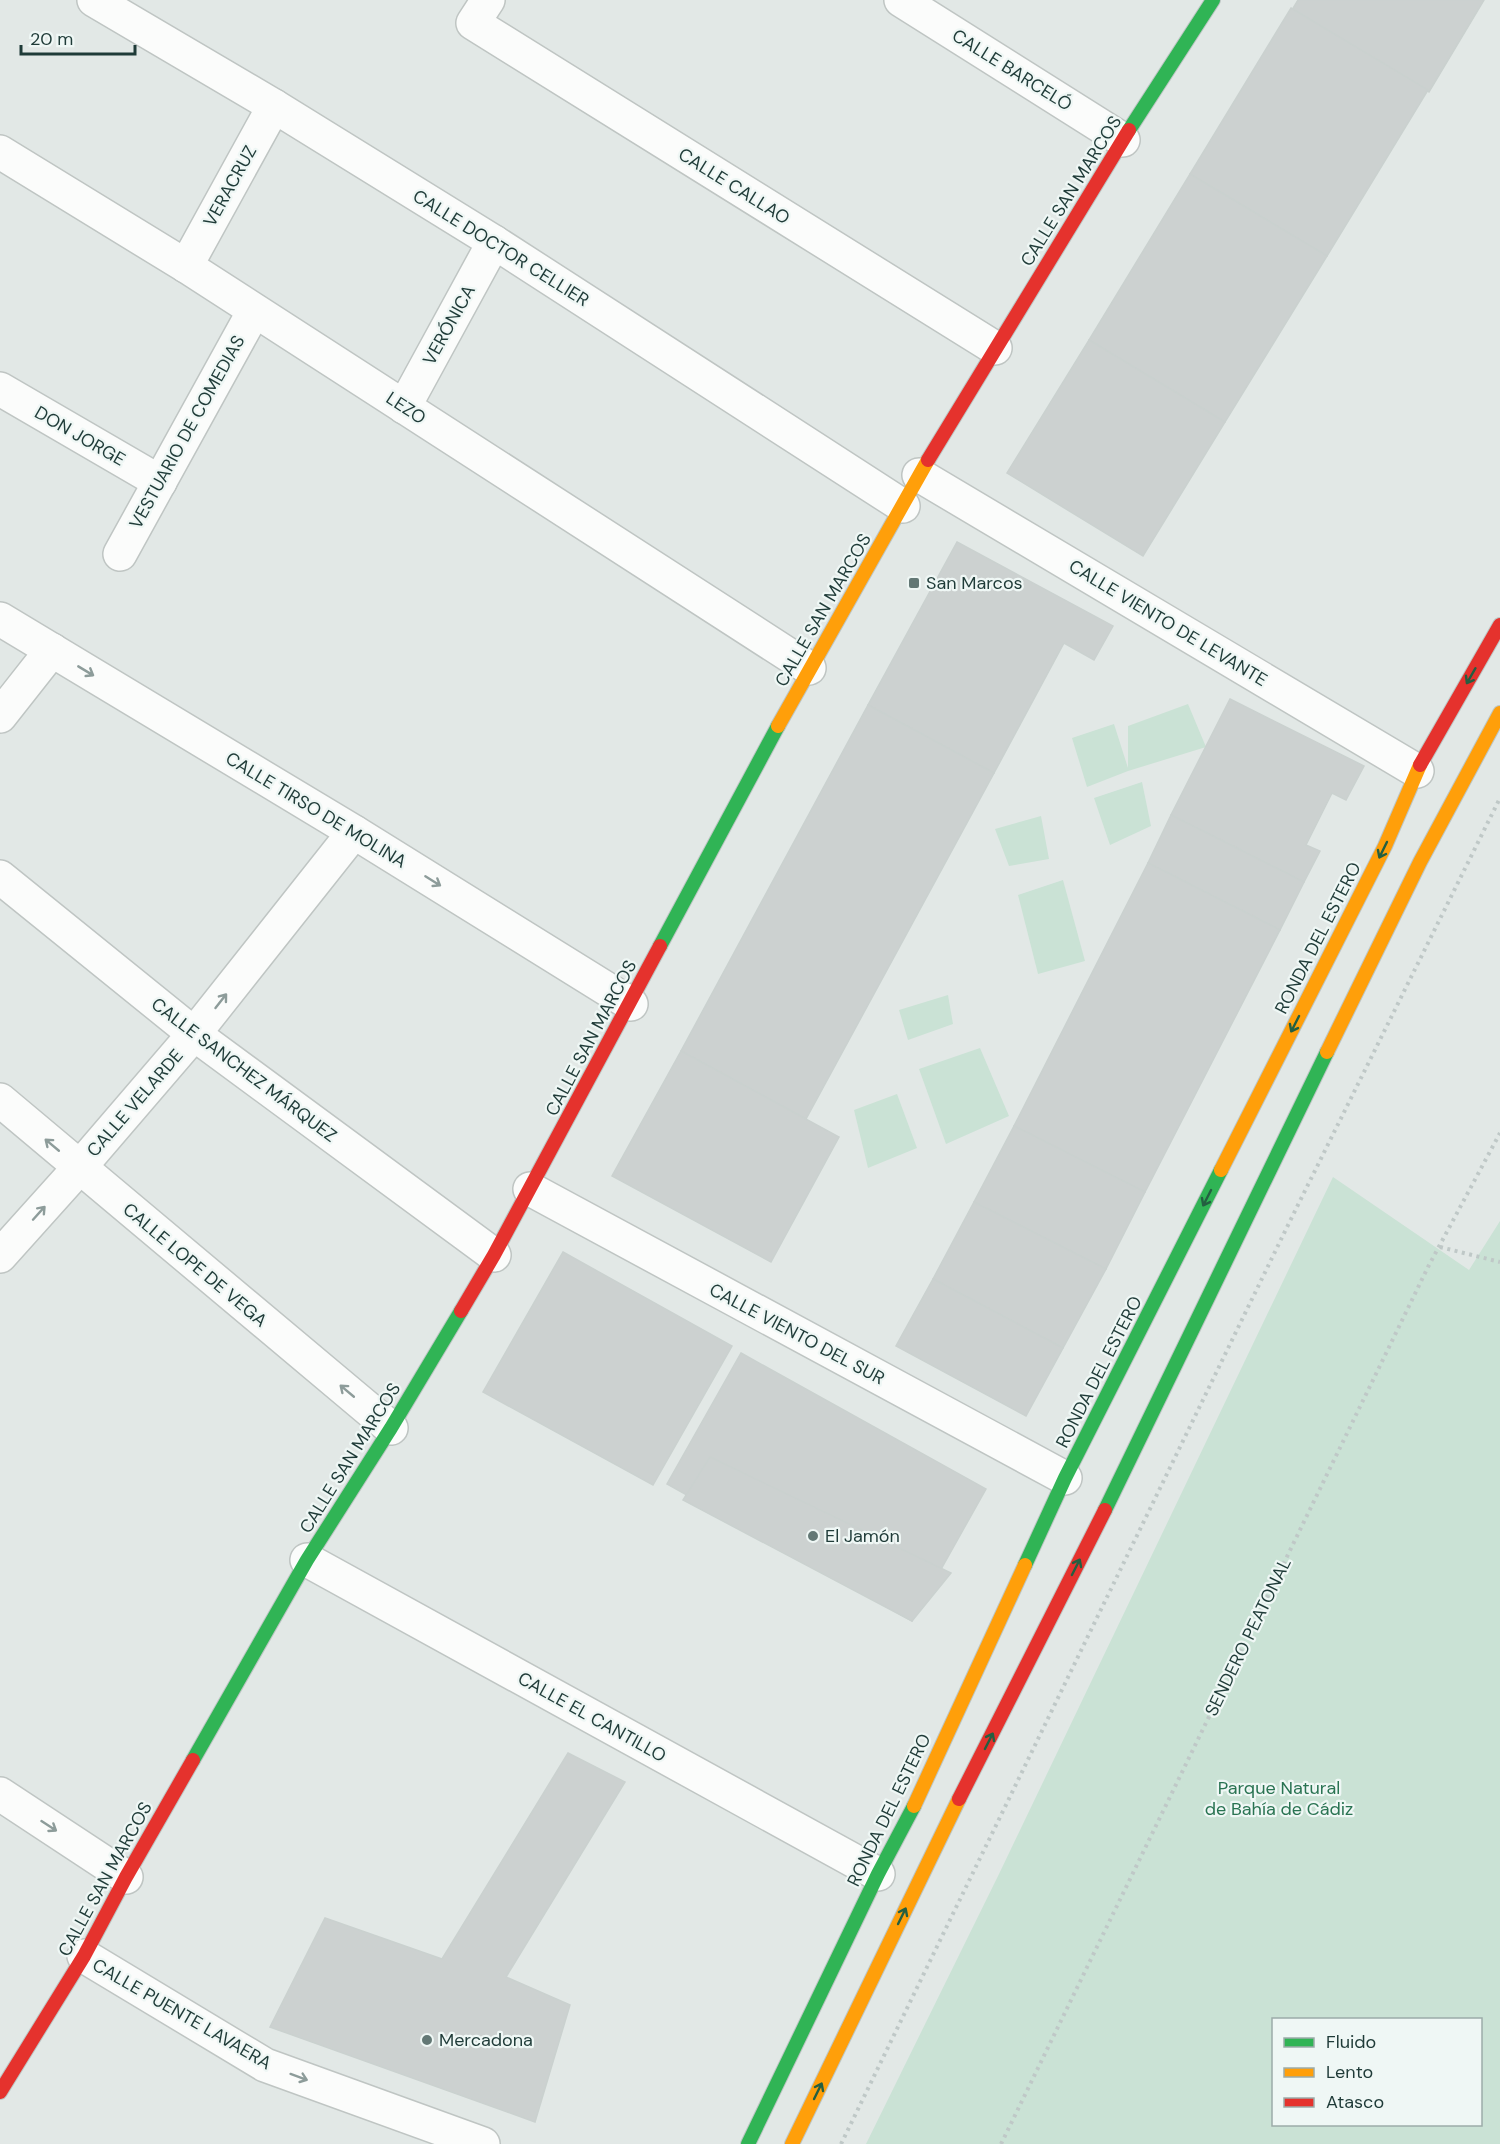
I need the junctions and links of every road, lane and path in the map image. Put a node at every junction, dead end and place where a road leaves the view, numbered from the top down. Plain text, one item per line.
1 (94, 0) edge
2 (901, 0) edge
3 (1213, 0) edge
4 (480, 11) edge
5 (274, 106) junction
6 (1124, 140) junction
7 (0, 152) edge
8 (494, 242) junction
9 (186, 266) junction
10 (254, 311) junction
11 (994, 348) junction
12 (0, 389) edge
13 (404, 407) junction
14 (919, 475) junction
15 (160, 482) junction
16 (903, 506) junction
17 (120, 554) dead end
18 (0, 619) edge
19 (1500, 625) edge
20 (52, 650) junction
21 (809, 668) junction
22 (1500, 713) edge
23 (0, 716) edge
24 (1417, 771) junction
25 (1500, 798) edge
26 (354, 832) junction
27 (0, 877) edge
28 (631, 1004) junction
29 (194, 1034) junction
30 (0, 1100) edge
31 (1500, 1133) edge
32 (80, 1168) junction
33 (530, 1189) junction
34 (1440, 1246) junction
35 (494, 1255) junction
36 (0, 1256) edge
37 (1500, 1262) edge
38 (392, 1428) junction
39 (1065, 1478) junction
40 (307, 1560) junction
41 (0, 1794) edge
42 (878, 1874) junction
43 (126, 1877) junction
44 (84, 1956) junction
45 (0, 2092) edge
46 (483, 2144) edge
47 (748, 2144) edge
48 (792, 2144) edge
49 (841, 2144) edge
50 (1001, 2144) edge

1 - 5 street, CALLE DOCTOR CELLIER
2 - 6 street, CALLE BARCELÓ
3 - 6 street, CALLE SAN MARCOS
4 - 11 street, CALLE CALLAO
5 - 8 street, CALLE DOCTOR CELLIER
5 - 9 street, VERACRUZ
6 - 11 street, CALLE SAN MARCOS
7 - 9 street, LEZO
8 - 13 street, VERÓNICA
8 - 16 street, CALLE DOCTOR CELLIER
9 - 10 street, LEZO
10 - 13 street, LEZO
10 - 15 street, VESTUARIO DE COMEDIAS
11 - 14 street, CALLE SAN MARCOS
12 - 15 street, DON JORGE
13 - 21 street, LEZO
14 - 16 street, CALLE SAN MARCOS
14 - 24 street, CALLE VIENTO DE LEVANTE
15 - 17 street, VESTUARIO DE COMEDIAS
16 - 21 street, CALLE SAN MARCOS
18 - 20 street, CALLE TIRSO DE MOLINA
19 -> 24 street, RONDA DEL ESTERO
20 - 23 street
20 -> 26 street, CALLE TIRSO DE MOLINA
21 - 28 street, CALLE SAN MARCOS
48 -> 22 street
24 -> 39 street, RONDA DEL ESTERO
25 - 49 path
26 -> 28 street, CALLE TIRSO DE MOLINA
29 -> 26 street, CALLE VELARDE
27 - 29 street, CALLE SANCHEZ MÁRQUEZ
28 - 33 street, CALLE SAN MARCOS
29 - 32 street, CALLE VELARDE
29 - 35 street, CALLE SANCHEZ MÁRQUEZ
32 -> 30 street, CALLE LOPE DE VEGA
31 - 34 path, SENDERO PEATONAL
36 -> 32 street, CALLE VELARDE
38 -> 32 street, CALLE LOPE DE VEGA
33 - 35 street, CALLE SAN MARCOS
33 - 39 street, CALLE VIENTO DEL SUR
34 - 37 path
34 - 50 path, SENDERO PEATONAL
35 - 38 street, CALLE SAN MARCOS
38 - 40 street, CALLE SAN MARCOS
39 - 42 street, RONDA DEL ESTERO
40 - 42 street, CALLE EL CANTILLO
40 - 43 street, CALLE SAN MARCOS
41 -> 43 street
42 - 47 street, RONDA DEL ESTERO
43 - 44 street, CALLE SAN MARCOS
44 - 45 street, CALLE SAN MARCOS
44 -> 46 street, CALLE PUENTE LAVAERA

